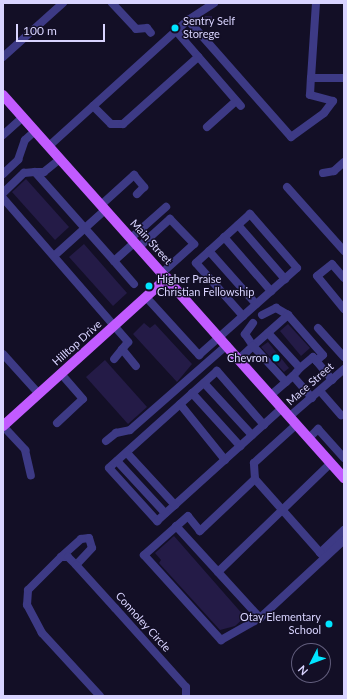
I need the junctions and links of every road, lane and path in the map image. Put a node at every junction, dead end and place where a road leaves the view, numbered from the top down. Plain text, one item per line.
1 (63, 3) edge
2 (112, 3) edge
3 (214, 3) edge
4 (316, 3) edge
5 (188, 20) junction
6 (176, 30) junction
7 (151, 33) dead end
8 (4, 54) edge
9 (198, 57) junction
10 (311, 78) junction
11 (344, 78) edge
12 (3, 95) edge
13 (93, 106) junction
14 (23, 117) junction
15 (208, 127) dead end
16 (35, 131) junction
17 (3, 135) edge
18 (49, 146) junction
19 (60, 159) junction
20 (344, 162) edge
21 (35, 172) junction
22 (323, 173) dead end
23 (3, 174) edge
24 (287, 187) dead end
25 (3, 193) edge
26 (137, 194) dead end
27 (3, 198) edge
28 (103, 207) junction
29 (166, 207) dead end
30 (238, 225) junction
31 (85, 228) junction
32 (224, 237) junction
33 (135, 242) junction
34 (209, 251) junction
35 (344, 251) edge
36 (54, 256) junction
37 (114, 261) junction
38 (164, 276) junction
39 (344, 278) edge
40 (285, 279) junction
41 (134, 284) dead end
42 (271, 291) junction
43 (146, 297) junction
44 (256, 304) junction
45 (344, 307) edge
46 (262, 315) dead end
47 (288, 315) junction
48 (243, 316) junction
49 (253, 324) dead end
50 (114, 326) junction
51 (318, 328) dead end
52 (268, 333) junction
53 (219, 337) junction
54 (226, 346) junction
55 (253, 346) junction
56 (122, 349) junction
57 (3, 354) edge
58 (344, 357) edge
59 (114, 359) dead end
60 (239, 359) junction
61 (316, 361) junction
62 (136, 366) dead end
63 (300, 368) junction
64 (344, 369) edge
65 (61, 374) junction
66 (293, 376) junction
67 (332, 380) junction
68 (286, 382) junction
69 (204, 383) junction
70 (320, 391) junction
71 (192, 393) junction
72 (39, 394) junction
73 (271, 395) junction
74 (312, 398) junction
75 (180, 404) junction
76 (282, 408) junction
77 (341, 415) dead end
78 (290, 416) junction
79 (57, 423) dead end
80 (264, 424) junction
81 (297, 424) junction
82 (3, 426) edge
83 (252, 435) junction
84 (309, 438) junction
85 (328, 440) junction
86 (106, 441) dead end
87 (240, 446) junction
88 (318, 448) junction
89 (127, 453) junction
90 (344, 458) edge
91 (225, 460) junction
92 (331, 463) junction
93 (342, 472) edge
94 (31, 475) dead end
95 (255, 479) junction
96 (175, 505) junction
97 (282, 510) junction
98 (176, 526) junction
99 (344, 530) edge
100 (344, 540) edge
101 (322, 555) junction
102 (61, 557) junction
103 (76, 565) junction
104 (218, 572) junction
105 (260, 618) junction
106 (100, 696) edge
107 (186, 696) edge

1 - 8 street
2 - 7 street
3 - 5 street
4 - 10 street
5 - 6 street
5 - 10 street
6 - 9 street
6 - 13 street
9 - 13 street
9 - 15 street
10 - 11 street
12 - 14 main road, Main Street
13 - 18 street
14 - 16 main road, Main Street
14 - 17 street
16 - 18 main road, Main Street
16 - 23 street
18 - 19 main road, Main Street
19 - 21 street
19 - 28 main road, Main Street
20 - 22 street
21 - 25 street
21 - 31 street
24 - 35 street
26 - 28 street
27 - 36 street
28 - 31 street
28 - 33 main road, Main Street
29 - 33 street
30 - 32 street
30 - 40 street
30 - 40 street
31 - 36 street
31 - 37 street
32 - 34 street
32 - 42 street
33 - 37 street
33 - 38 main road, Main Street
33 - 38 street
34 - 44 street
34 - 48 street
36 - 50 street
37 - 41 street
38 - 43 main road, Hilltop Drive
38 - 53 main road, Main Street
39 - 45 street
40 - 42 street
42 - 44 street
43 - 50 main road, Hilltop Drive
43 - 53 street
44 - 48 street
46 - 47 street
47 - 52 street
47 - 61 street
48 - 53 street
49 - 55 street
50 - 56 street
50 - 65 main road, Hilltop Drive
51 - 58 street
52 - 55 street
52 - 63 street
53 - 54 main road, Main Street
54 - 60 main road, Main Street
54 - 86 street
55 - 60 street
55 - 68 street
56 - 59 street
56 - 62 street
57 - 72 street
60 - 73 main road, Main Street
61 - 63 street
61 - 67 street
63 - 66 street
64 - 67 street, Mace Street
65 - 72 main road, Hilltop Drive
65 - 79 street
66 - 68 street
66 - 74 street
67 - 70 street, Mace Street
68 - 73 street
69 - 71 street
69 - 80 street
69 - 83 street
70 - 74 street, Mace Street
70 - 77 street
71 - 75 street
71 - 87 street
72 - 82 main road, Hilltop Drive
73 - 76 main road, Main Street
74 - 78 street, Mace Street
75 - 89 street
75 - 91 street
76 - 78 main road, Main Street
76 - 80 street
78 - 81 main road, Main Street
80 - 83 street
81 - 84 main road, Main Street
81 - 95 street
82 - 94 street
83 - 87 street
84 - 85 street
84 - 88 main road, Main Street
85 - 88 street
85 - 90 street
87 - 91 street
88 - 92 main road, Main Street
89 - 96 street
89 - 96 street
91 - 96 street
92 - 93 main road, Main Street
92 - 97 street
95 - 97 street
95 - 98 street
97 - 101 street
97 - 104 street
98 - 104 street
98 - 105 street
99 - 101 street
100 - 101 street
101 - 105 street
102 - 103 street, Connoley Circle
102 - 103 street
102 - 106 street
103 - 107 street, Connoley Circle
104 - 105 street

